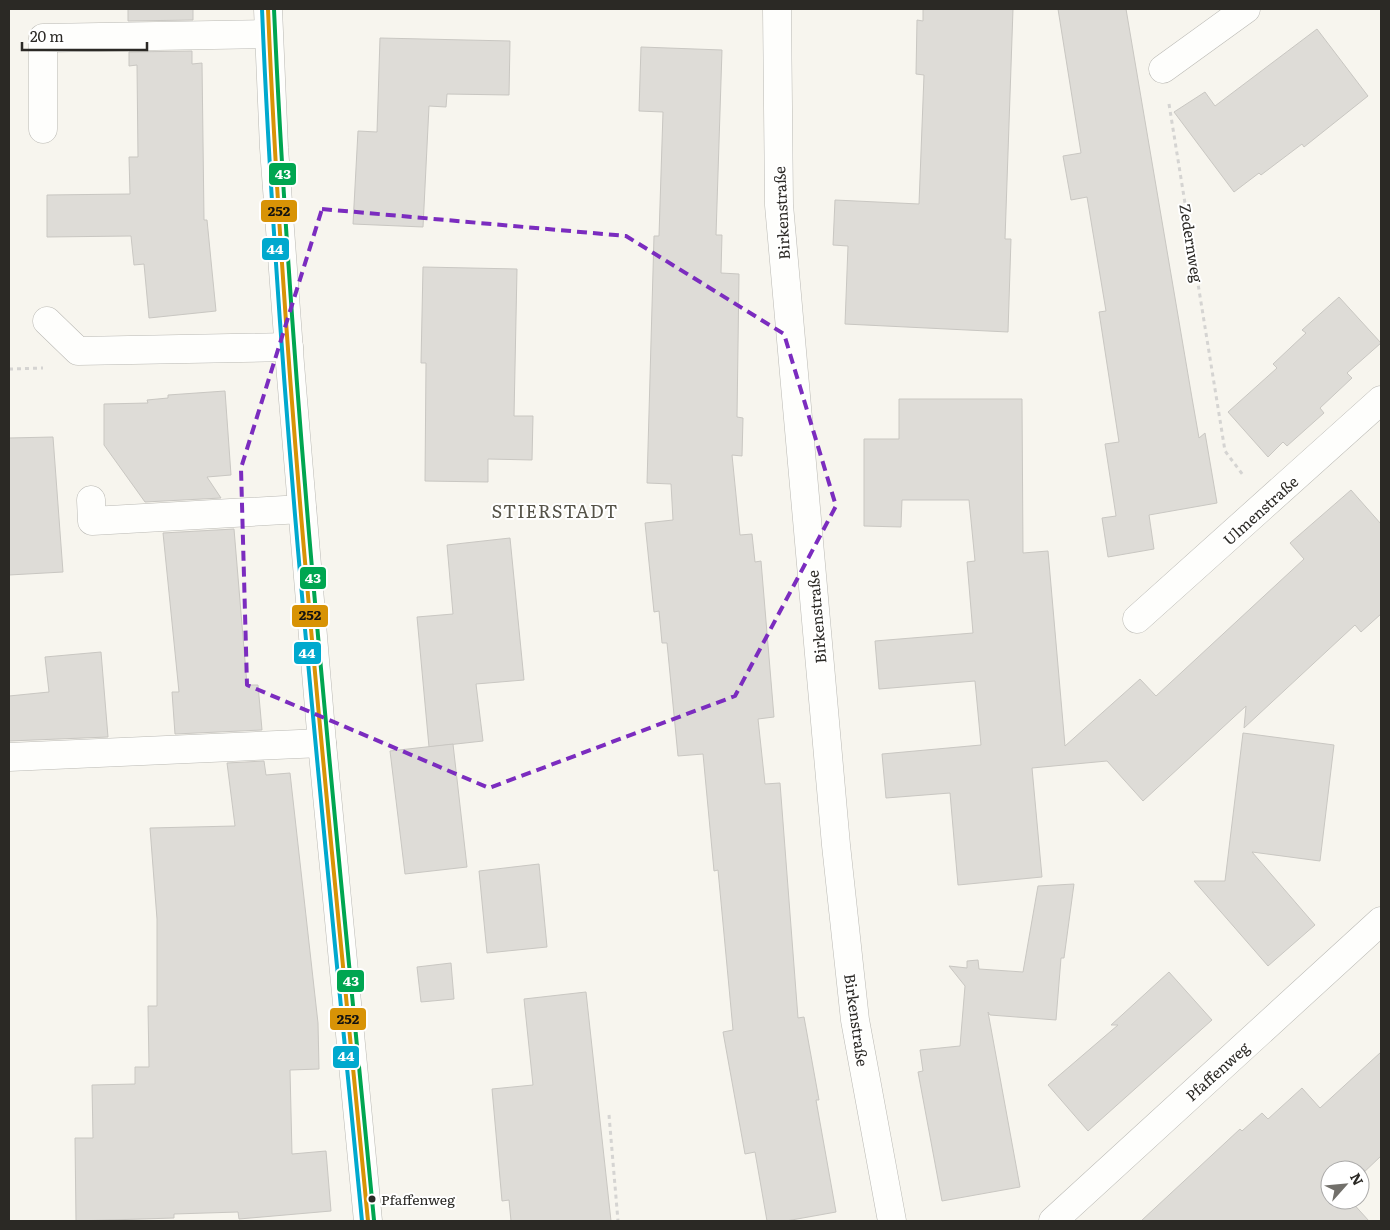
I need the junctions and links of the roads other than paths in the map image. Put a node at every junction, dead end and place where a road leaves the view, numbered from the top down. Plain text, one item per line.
1 (777, 9) edge
2 (1246, 9) edge
3 (268, 21) edge
4 (1163, 69) road end
5 (42, 129) dead end
6 (47, 321) dead end
7 (288, 347) junction
8 (1381, 400) edge
9 (91, 500) dead end
10 (302, 509) junction
11 (1137, 619) dead end
12 (322, 743) junction
13 (9, 757) edge
14 (1381, 921) edge
15 (368, 1221) edge
16 (892, 1221) edge
17 (1052, 1221) edge

1 - 16 street, Birkenstraße
2 - 4 street
3 - 5 street
3 - 7 street
6 - 7 street
7 - 10 street
8 - 11 street, Ulmenstraße
9 - 10 street
10 - 12 street
12 - 13 street
12 - 15 street
14 - 17 street, Pfaffenweg

